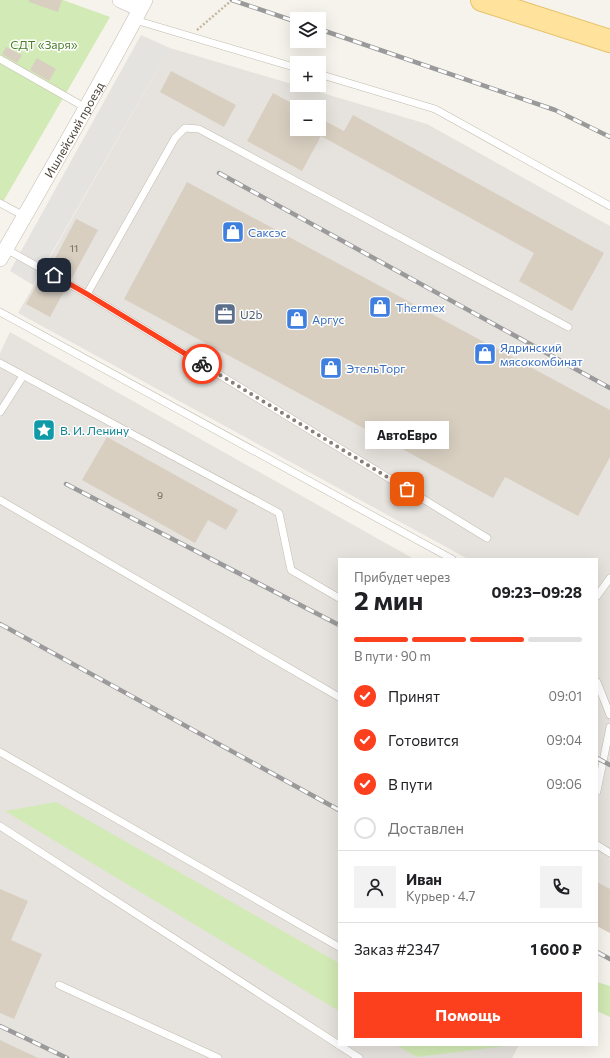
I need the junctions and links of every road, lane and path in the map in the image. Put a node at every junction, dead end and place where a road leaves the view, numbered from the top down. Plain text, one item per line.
1 (120, 0) edge
2 (232, 0) edge
3 (482, 0) edge
4 (140, 10) edge
5 (190, 36) junction
6 (610, 41) edge
7 (0, 59) edge
8 (290, 66) edge
9 (326, 76) edge
10 (86, 108) junction
11 (0, 203) edge
12 (610, 206) edge
13 (24, 216) junction
14 (3, 254) edge
15 (87, 294) junction
16 (0, 312) edge
17 (568, 327) dead end
18 (0, 363) edge
19 (23, 376) junction
20 (0, 412) edge
21 (0, 500) edge
22 (487, 538) dead end
23 (450, 558) edge
24 (610, 578) edge
25 (598, 595) edge
26 (338, 597) edge
27 (598, 685) edge
28 (338, 696) edge
29 (610, 715) edge
30 (610, 727) edge
31 (0, 752) edge
32 (598, 786) edge
33 (0, 826) edge
34 (598, 846) edge
35 (610, 853) edge
36 (338, 946) edge
37 (59, 985) dead end
38 (338, 1044) edge
39 (341, 1046) edge
40 (218, 1058) edge
41 (359, 1058) edge

1 - 4 street
2 - 5 path
3 - 6 main road
4 - 5 lane
4 - 10 street, Ишлейский проезд
5 - 8 lane
7 - 10 lane
9 - 12 lane
10 - 13 street, Ишлейский проезд
11 - 13 lane
13 - 14 street, Ишлейский проезд
14 - 15 lane
15 - 17 lane
15 - 22 lane
16 - 23 lane
18 - 19 lane
19 - 20 lane
19 - 26 lane
21 - 28 lane
24 - 25 lane
27 - 29 lane
30 - 32 lane
31 - 36 lane
33 - 38 lane
34 - 35 lane
37 - 40 lane
39 - 41 lane

